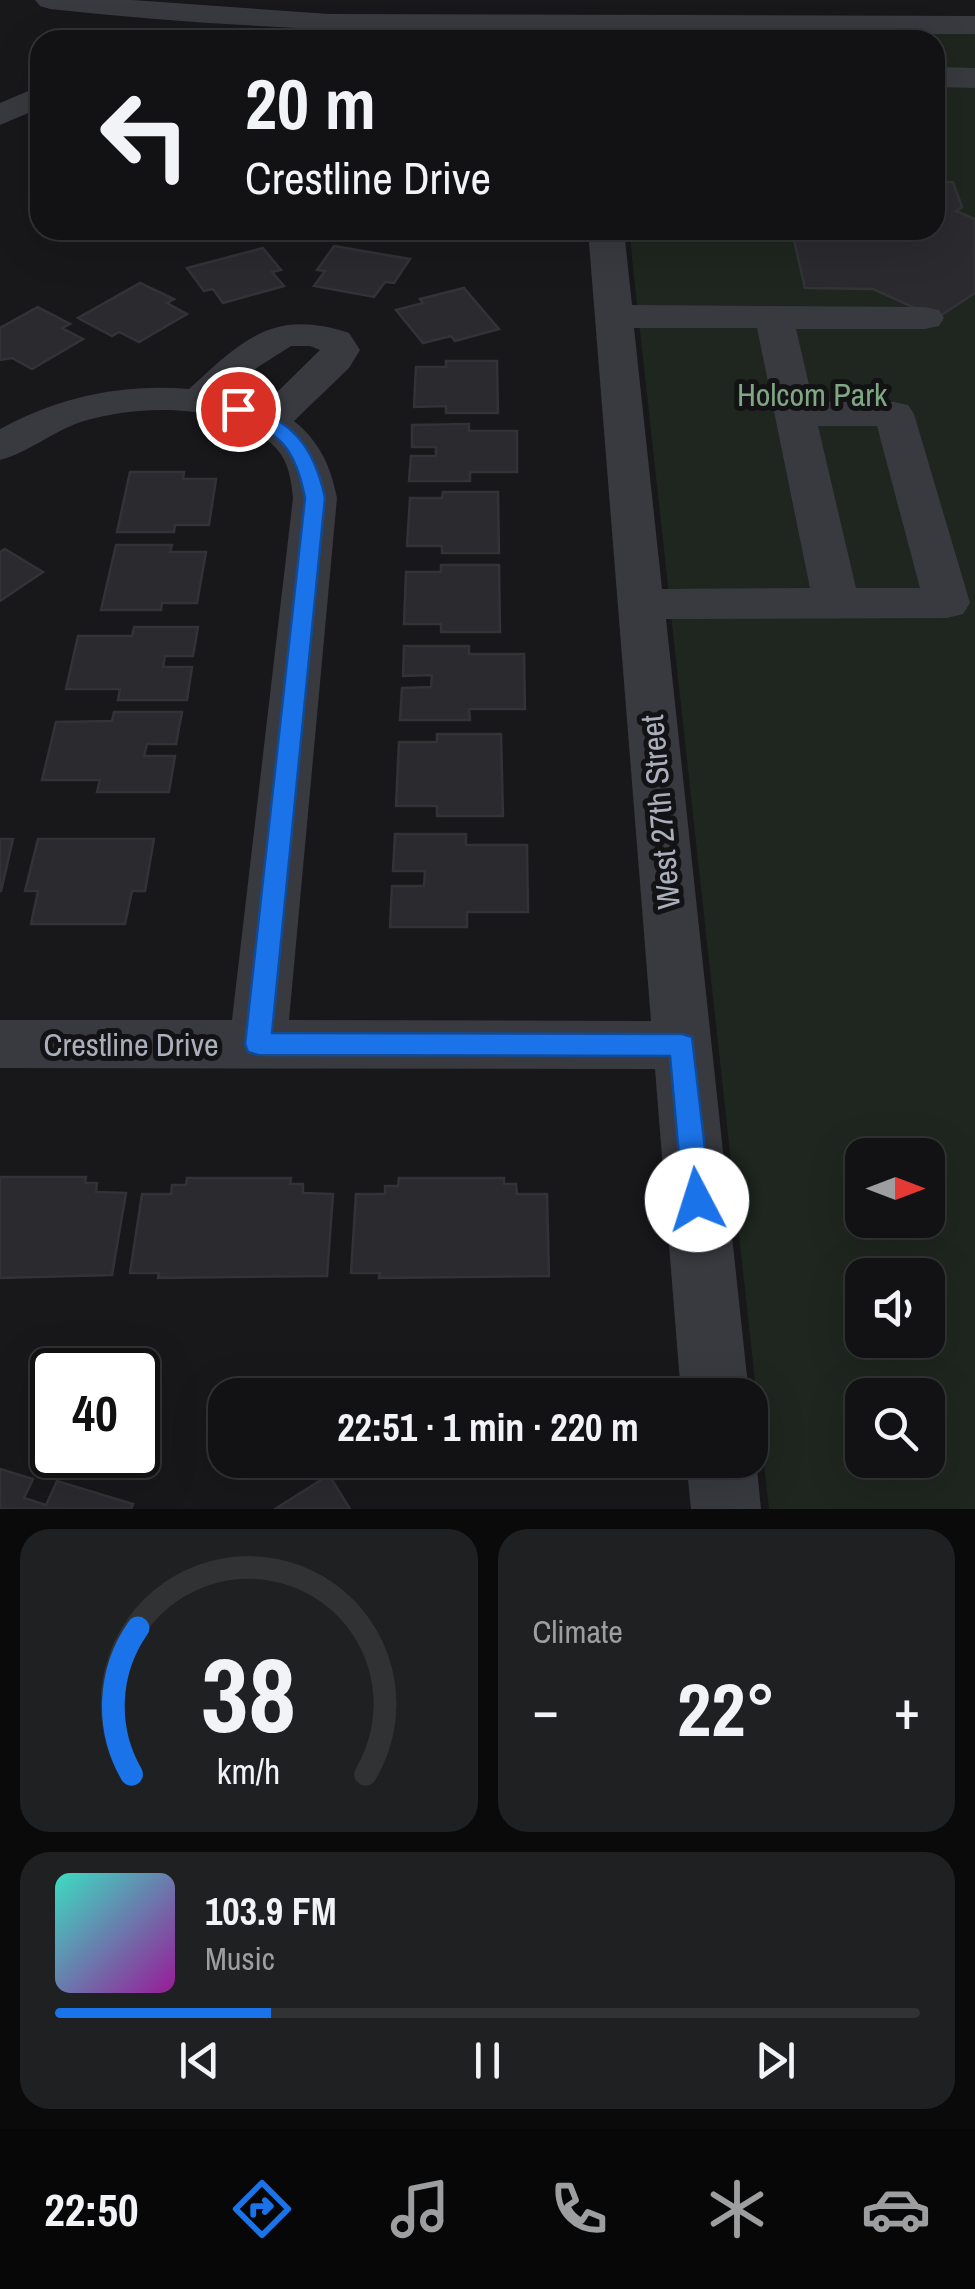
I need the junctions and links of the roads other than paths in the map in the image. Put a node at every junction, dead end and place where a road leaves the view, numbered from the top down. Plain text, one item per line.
1 (50, 0) edge
2 (138, 11) junction
3 (854, 12) edge
4 (322, 21) edge
5 (975, 25) edge
6 (122, 30) edge
7 (539, 30) edge
8 (614, 30) edge
9 (945, 78) edge
10 (975, 78) edge
11 (30, 101) edge
12 (0, 115) edge
13 (607, 240) edge
14 (614, 316) junction
15 (774, 317) junction
16 (926, 318) dead end
17 (200, 401) junction
18 (795, 414) junction
19 (270, 422) junction
20 (0, 447) edge
21 (641, 604) junction
22 (836, 604) junction
23 (0, 1044) edge
24 (258, 1044) junction
25 (682, 1045) junction
26 (713, 1378) edge
27 (723, 1478) edge
28 (726, 1509) edge

1 - 2 street
2 - 4 street
2 - 6 street
3 - 5 street
3 - 8 street
4 - 7 street
9 - 10 street
11 - 12 street
13 - 14 street, West 27th Street
14 - 15 street
14 - 21 street, West 27th Street
15 - 16 street
15 - 18 street
17 - 19 street
17 - 19 street
17 - 20 street
18 - 22 street
18 - 22 street
19 - 24 street
21 - 22 street
21 - 25 street, West 27th Street
23 - 24 street, Crestline Drive
24 - 25 street, Crestline Drive
25 - 26 street, West 27th Street
27 - 28 street

